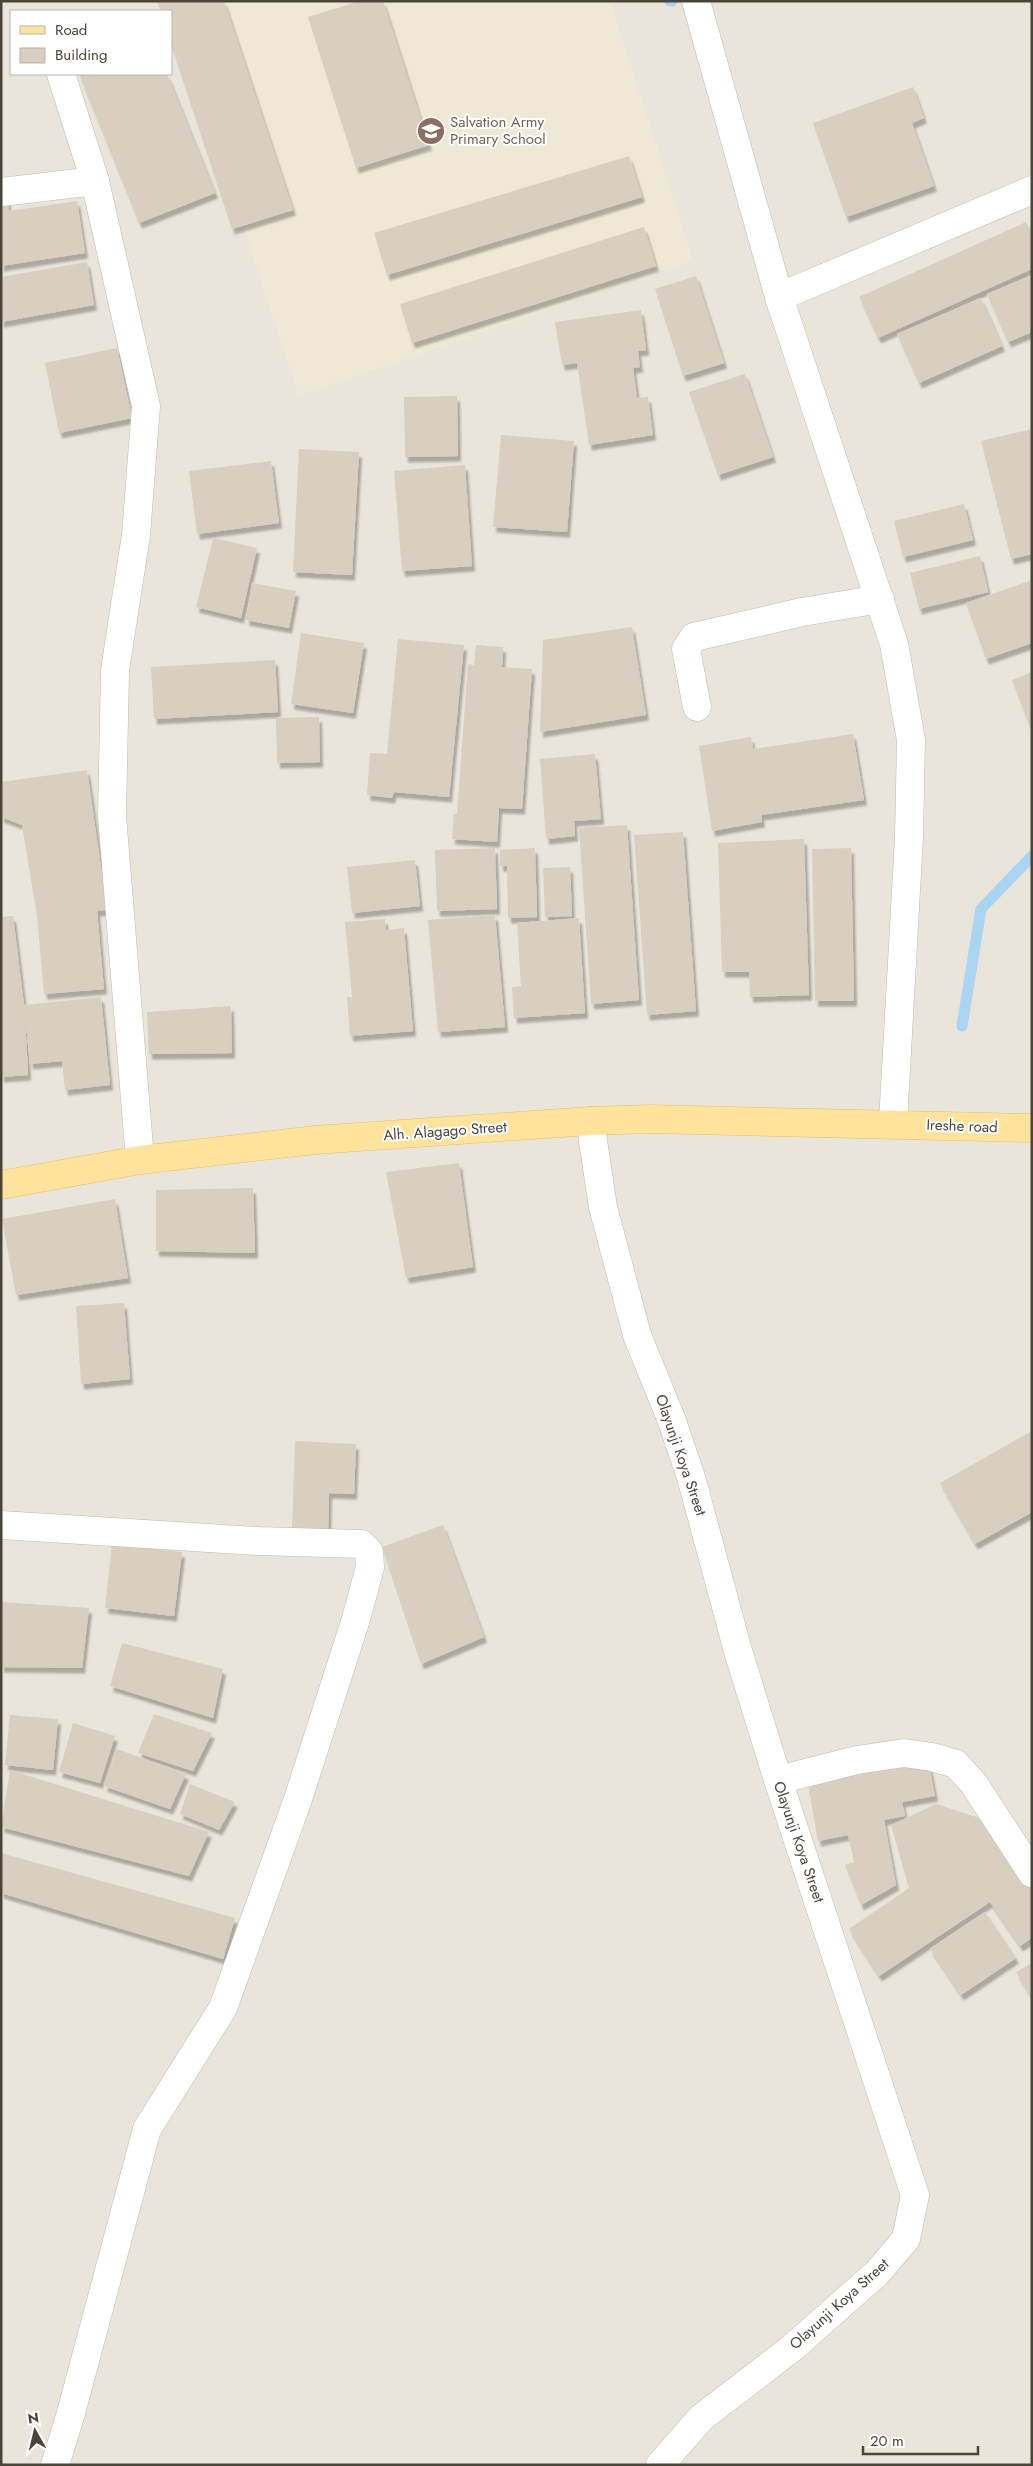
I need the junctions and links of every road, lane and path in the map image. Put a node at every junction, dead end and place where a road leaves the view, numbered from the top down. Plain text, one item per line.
1 (698, 9) edge
2 (61, 75) edge
3 (95, 181) junction
4 (1032, 190) edge
5 (1, 192) edge
6 (779, 297) junction
7 (880, 600) junction
8 (697, 707) dead end
9 (590, 1121) junction
10 (892, 1124) junction
11 (1032, 1128) edge
12 (140, 1160) junction
13 (1, 1185) edge
14 (1, 1524) edge
15 (778, 1780) junction
16 (1032, 1873) edge
17 (55, 2465) edge
18 (660, 2465) edge

1 - 6 street
2 - 3 street
3 - 5 street
3 - 12 street
4 - 6 street
6 - 7 street
7 - 8 street
7 - 10 street
9 - 10 main road, Alh. Alagago Street
9 - 12 main road, Alh. Alagago Street
9 - 15 street, Olayunji Koya Street
10 - 11 main road, Ireshe road
12 - 13 main road, Alh. Alagago Street
14 - 17 street
15 - 16 street
15 - 18 street, Olayunji Koya Street

